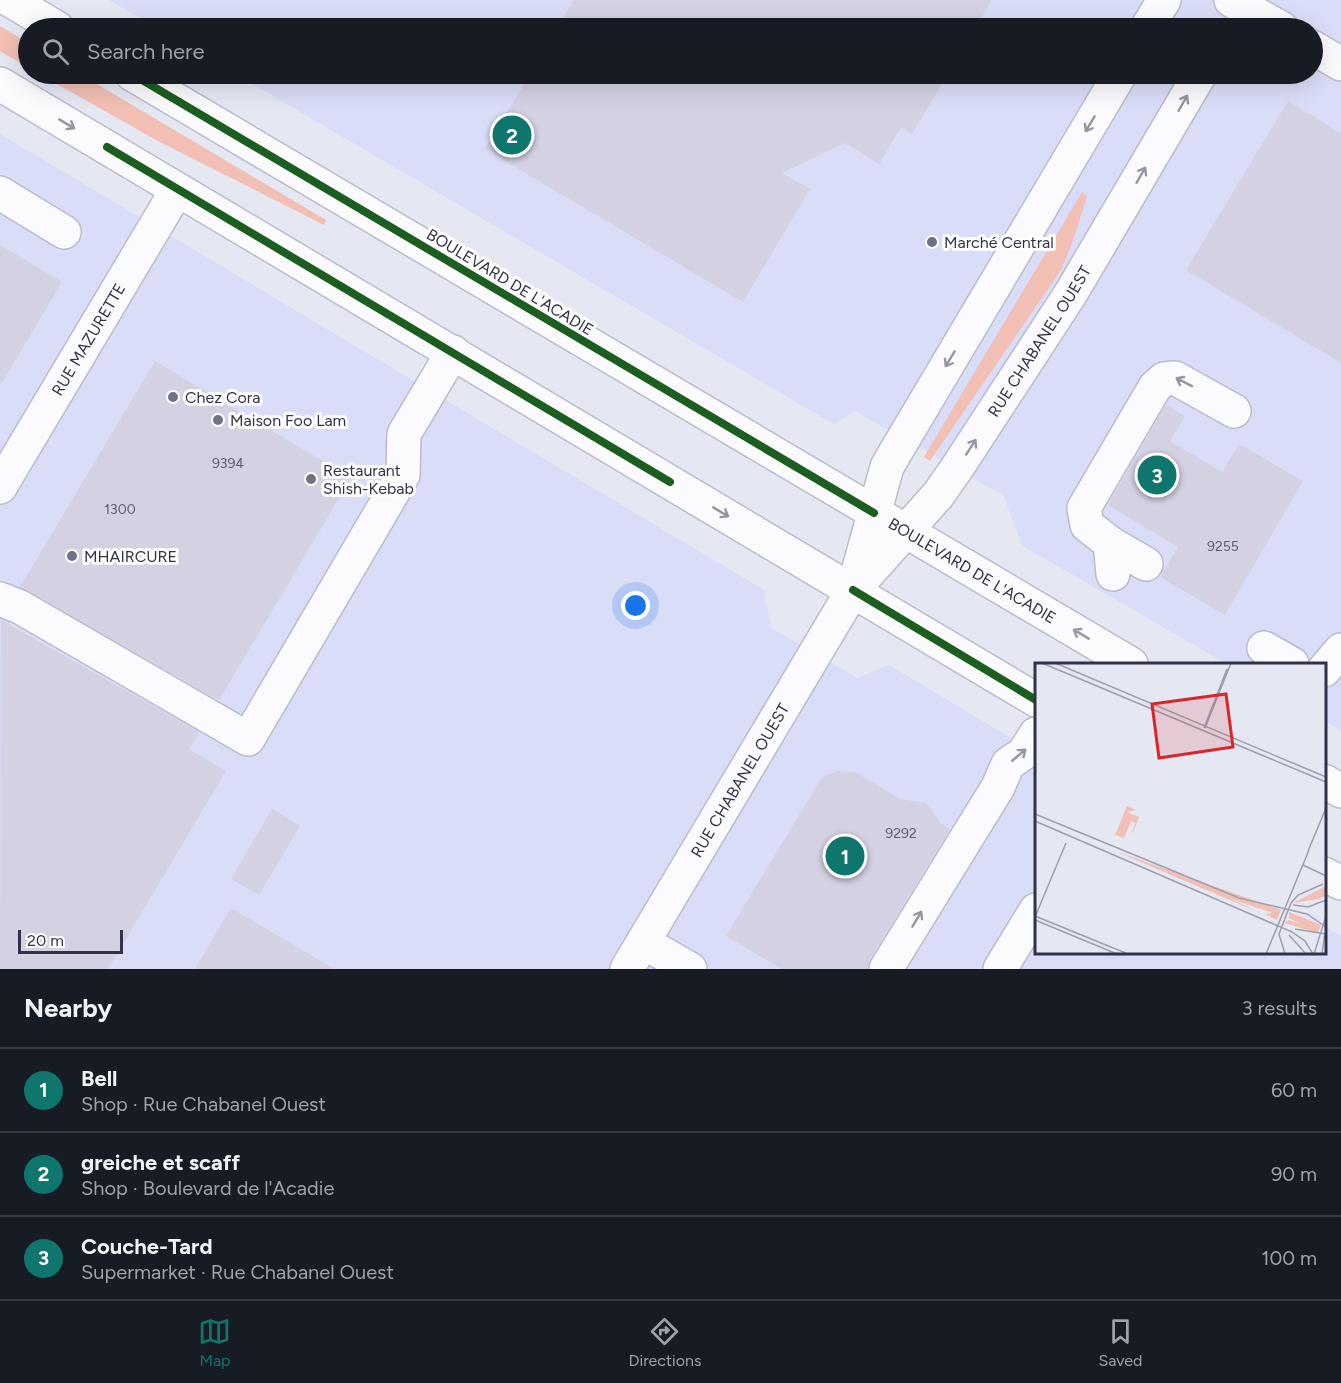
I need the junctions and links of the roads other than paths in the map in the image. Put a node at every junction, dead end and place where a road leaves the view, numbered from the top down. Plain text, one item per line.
1 (10, 0) edge
2 (1164, 0) edge
3 (1235, 8) edge
4 (40, 18) edge
5 (1153, 18) edge
6 (1258, 18) edge
7 (1323, 53) edge
8 (1341, 64) edge
9 (0, 84) edge
10 (149, 84) edge
11 (1114, 84) edge
12 (1194, 84) edge
13 (177, 190) junction
14 (0, 193) edge
15 (64, 232) dead end
16 (453, 352) junction
17 (1234, 411) dead end
18 (0, 487) edge
19 (874, 513) junction
20 (906, 531) junction
21 (1146, 564) dead end
22 (853, 590) junction
23 (0, 599) edge
24 (1264, 648) dead end
25 (1341, 650) edge
26 (1129, 663) edge
27 (1290, 663) edge
28 (1326, 668) edge
29 (1035, 699) edge
30 (1035, 736) edge
31 (1326, 782) edge
32 (1341, 791) edge
33 (1326, 874) edge
34 (1341, 883) edge
35 (1035, 912) edge
36 (635, 955) edge
37 (690, 969) edge
38 (886, 969) edge
39 (1000, 969) edge

1 - 4 main road
2 - 5 main road
3 - 6 main road
7 - 8 main road
9 -> 13 main road
10 - 19 main road, BOULEVARD DE L'ACADIE
11 -> 19 main road, RUE CHABANEL OUEST
20 -> 12 main road, RUE CHABANEL OUEST
13 - 16 main road
13 - 18 main road, RUE MAZURETTE
14 - 15 main road
16 -> 22 main road
16 - 23 main road
17 -> 21 main road
19 - 20 main road, BOULEVARD DE L'ACADIE
19 - 22 main road, RUE CHABANEL OUEST
20 - 22 main road, RUE CHABANEL OUEST
26 -> 20 main road, BOULEVARD DE L'ACADIE
22 - 29 main road
22 - 36 main road, RUE CHABANEL OUEST
24 - 27 main road
25 - 28 main road
38 -> 30 main road
31 - 32 main road
33 - 34 main road
35 - 39 main road
36 - 37 main road

